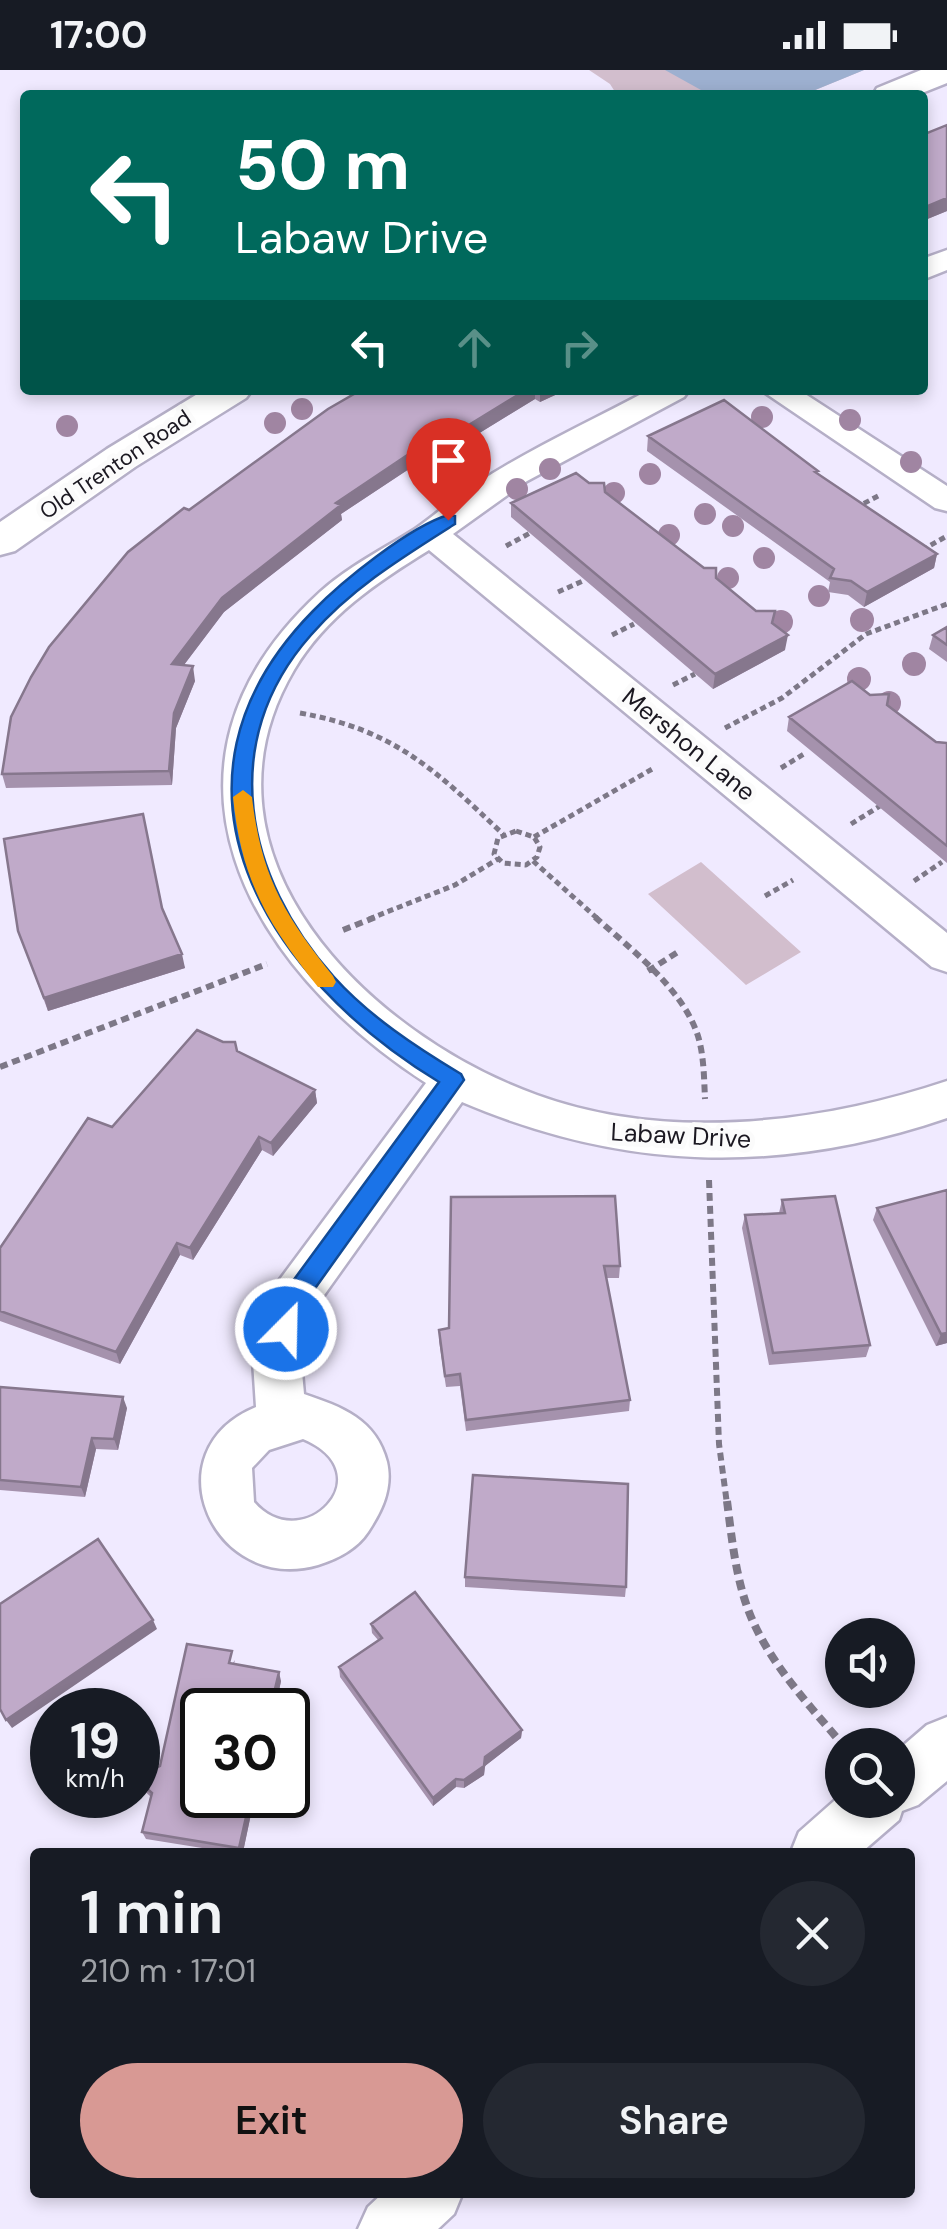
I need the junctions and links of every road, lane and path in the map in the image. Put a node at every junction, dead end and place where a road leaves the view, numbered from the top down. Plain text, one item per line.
1 (947, 70) edge
2 (901, 90) edge
3 (224, 395) edge
4 (664, 395) edge
5 (785, 395) edge
6 (885, 492) dead end
7 (947, 501) edge
8 (848, 512) edge
9 (530, 533) edge
10 (431, 534) junction
11 (947, 536) edge
12 (0, 542) edge
13 (496, 551) dead end
14 (914, 554) edge
15 (585, 580) edge
16 (552, 595) dead end
17 (947, 604) edge
18 (634, 624) edge
19 (606, 638) dead end
20 (695, 674) edge
21 (668, 688) dead end
22 (293, 712) dead end
23 (720, 731) dead end
24 (804, 754) edge
25 (665, 762) dead end
26 (772, 774) dead end
27 (880, 806) edge
28 (841, 830) dead end
29 (503, 834) junction
30 (534, 837) junction
31 (498, 859) junction
32 (533, 861) junction
33 (942, 862) edge
34 (798, 877) dead end
35 (909, 885) dead end
36 (765, 896) dead end
37 (336, 933) dead end
38 (678, 952) dead end
39 (947, 956) edge
40 (273, 961) dead end
41 (648, 971) junction
42 (0, 1068) edge
43 (453, 1080) junction
44 (947, 1099) edge
45 (705, 1106) dead end
46 (709, 1178) dead end
47 (281, 1418) dead end
48 (829, 1728) edge
49 (947, 1745) edge
50 (915, 1770) edge
51 (858, 1818) edge
52 (824, 1848) edge
53 (425, 2198) edge
54 (390, 2229) edge

1 - 2 main road
3 - 12 main road, Old Trenton Road
4 - 10 street, Labaw Drive
5 - 7 street
6 - 8 path
9 - 13 path
10 - 39 street, Mershon Lane
10 - 43 street, Labaw Drive
11 - 14 path
15 - 16 path
17 - 23 path
18 - 19 path
20 - 21 path
22 - 29 path
24 - 26 path
25 - 30 path
27 - 28 path
29 - 30 path
29 - 31 path
30 - 32 path
31 - 32 path
31 - 37 path
32 - 41 path
33 - 35 path
34 - 36 path
38 - 41 path
40 - 42 path
41 - 45 path
43 - 44 street, Labaw Drive
43 - 47 street
46 - 48 path
49 - 50 street
51 - 52 street
53 - 54 street

